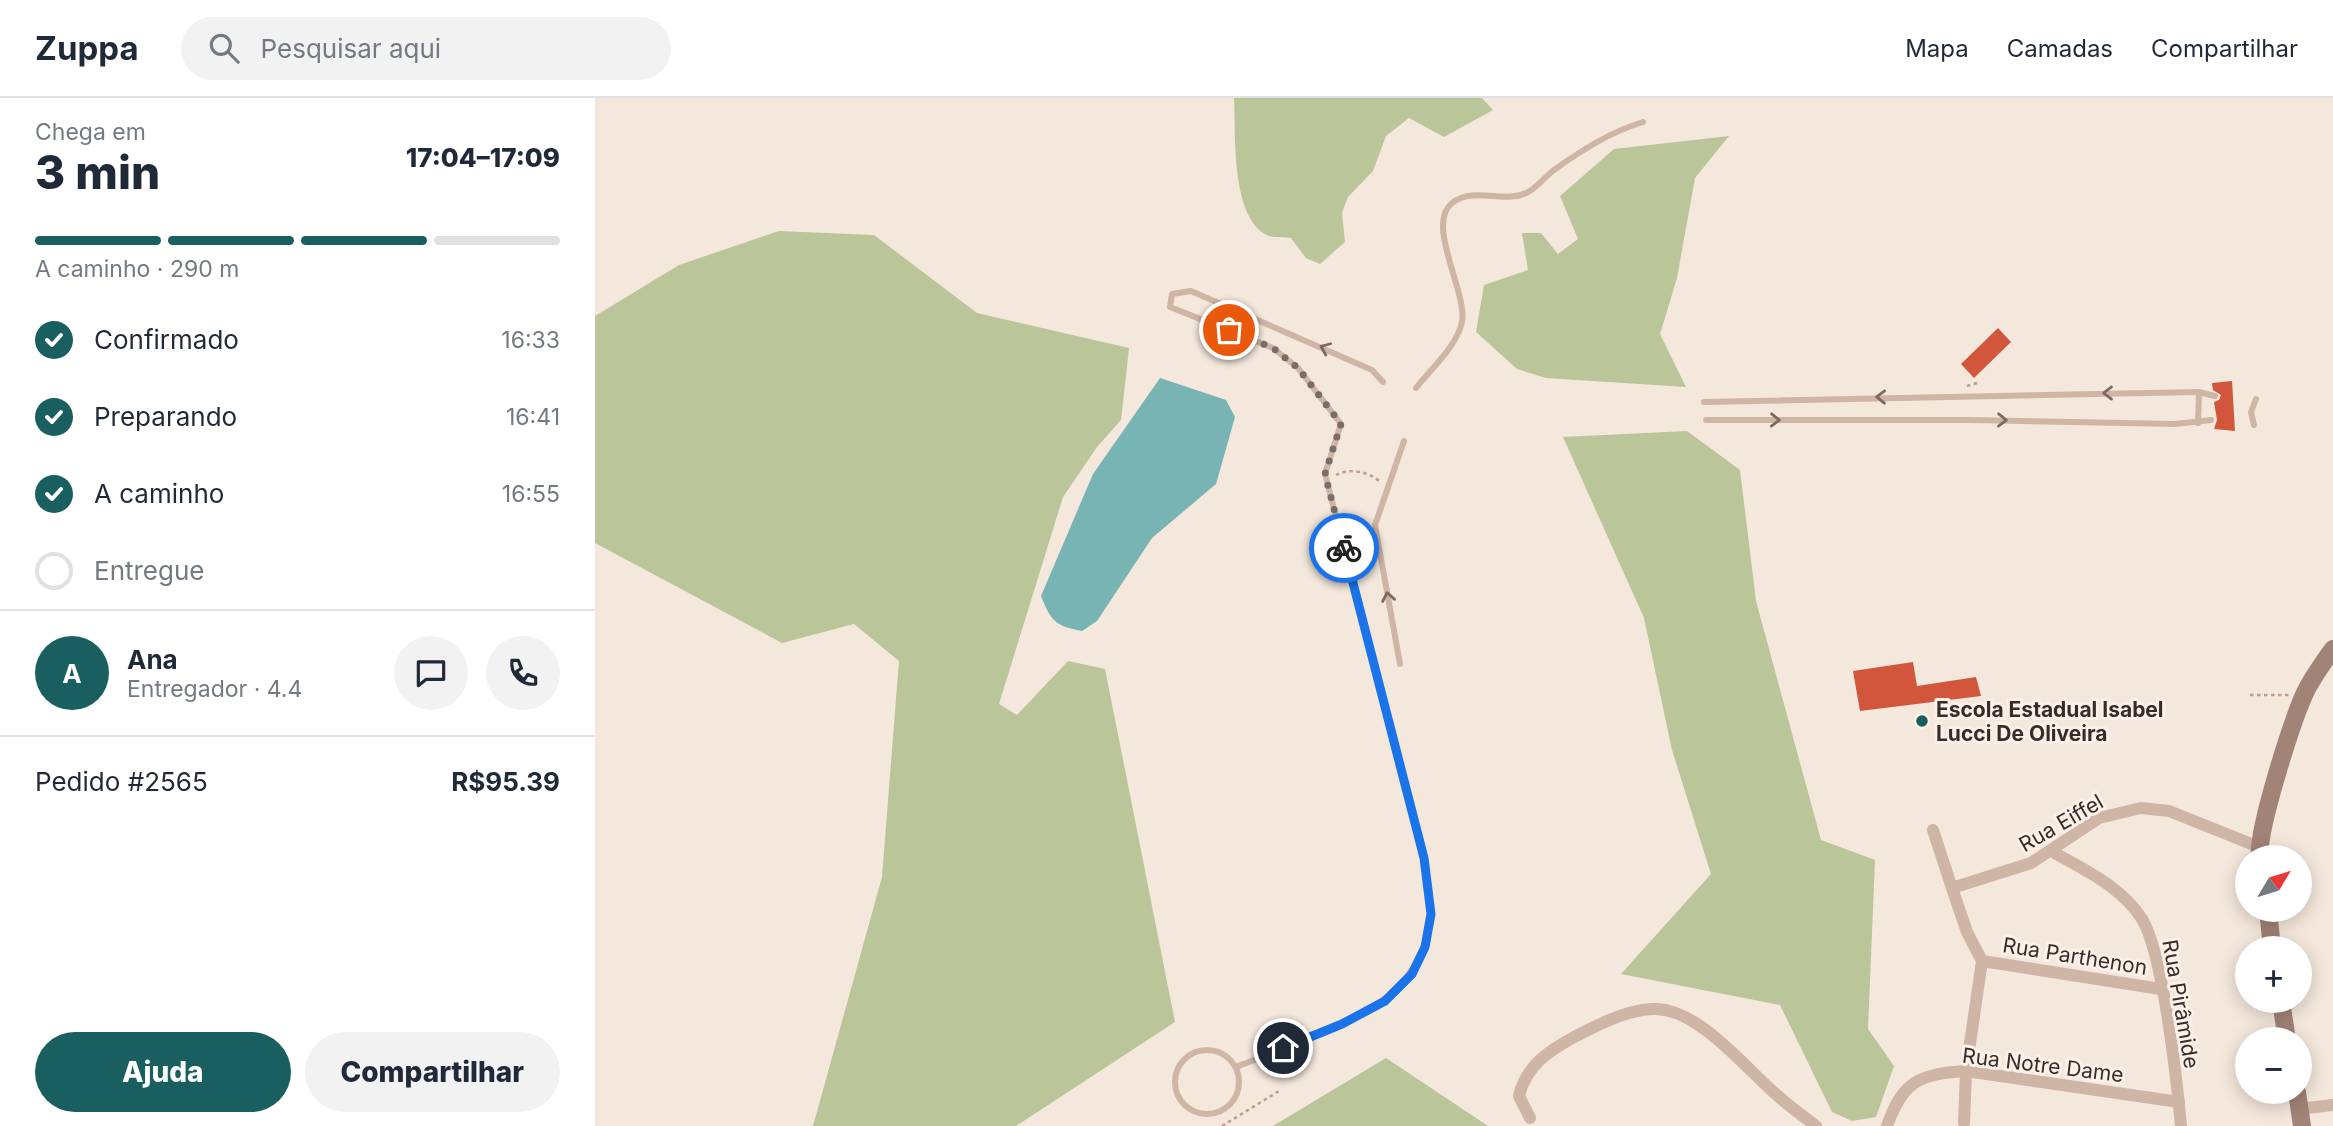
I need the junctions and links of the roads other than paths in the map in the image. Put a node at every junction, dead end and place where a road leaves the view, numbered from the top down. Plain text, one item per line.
1 (1643, 122) dead end
2 (1383, 382) dead end
3 (1416, 388) dead end
4 (2199, 392) junction
5 (2215, 396) dead end
6 (2256, 399) dead end
7 (1704, 402) dead end
8 (1706, 420) dead end
9 (2211, 420) dead end
10 (2198, 423) junction
11 (2254, 425) dead end
12 (1404, 441) dead end
13 (2333, 649) edge
14 (1400, 664) dead end
15 (1933, 830) dead end
16 (2244, 845) edge
17 (2261, 845) edge
18 (2053, 852) junction
19 (1952, 888) junction
20 (1982, 961) junction
21 (2161, 989) junction
22 (1236, 1067) junction
23 (1966, 1071) junction
24 (2179, 1102) junction
25 (2333, 1105) edge
26 (2299, 1109) edge
27 (1530, 1118) dead end
28 (1964, 1123) dead end
29 (1816, 1126) edge
30 (1887, 1126) edge
31 (2181, 1126) edge

1 - 3 lane
2 -> 22 lane
4 - 5 lane
4 -> 7 lane
4 - 10 lane
6 - 11 lane
8 -> 10 lane
9 - 10 lane
14 -> 12 lane
13 - 17 main road
15 - 19 street
16 - 18 street, Rua Eiffel
18 - 19 street, Rua Eiffel
18 - 21 street, Rua Pirâmide
19 - 20 street
20 - 21 street, Rua Parthenon
20 - 23 street
21 - 24 street, Rua Pirâmide
22 - 22 lane
23 - 24 street, Rua Notre Dame
23 - 28 street
23 - 30 street, Rua Notre Dame
24 - 31 street, Rua Pirâmide
25 - 26 street
27 - 29 street

